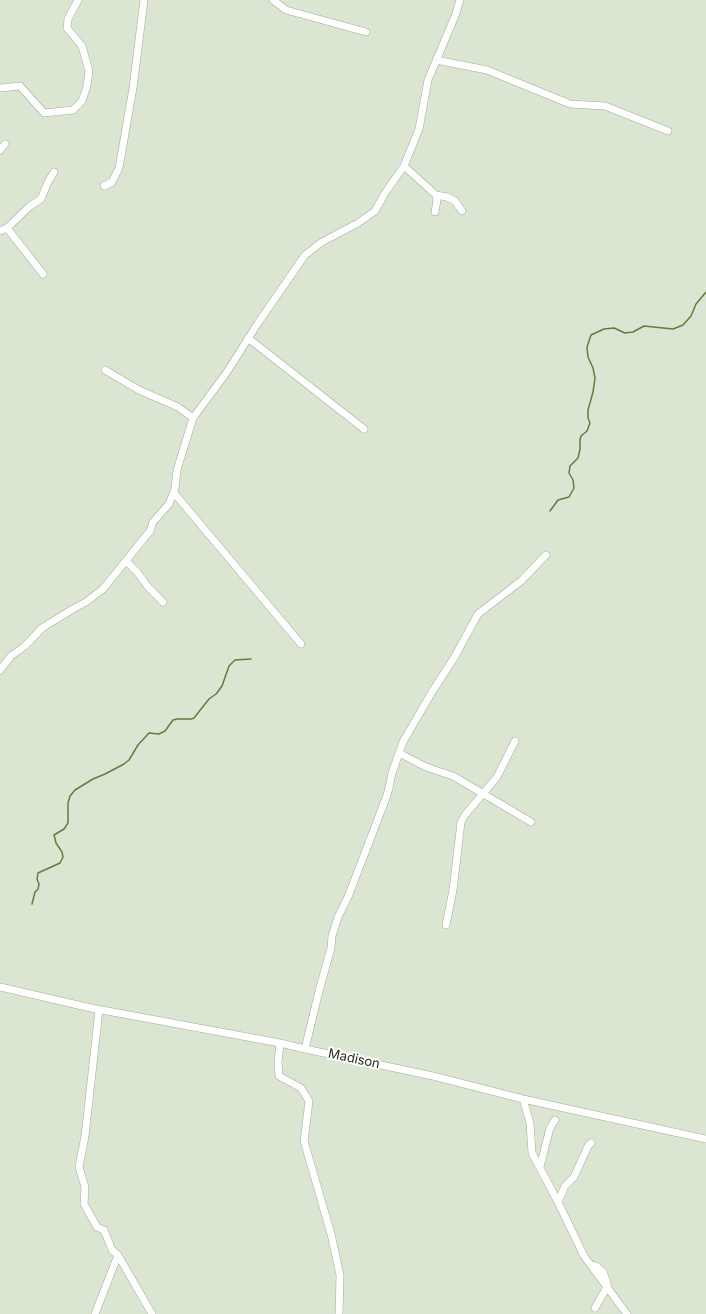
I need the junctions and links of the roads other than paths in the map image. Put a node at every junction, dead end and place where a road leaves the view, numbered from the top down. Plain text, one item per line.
1 (78, 0) edge
2 (144, 0) edge
3 (273, 0) edge
4 (460, 0) edge
5 (366, 32) dead end
6 (436, 60) junction
7 (0, 88) edge
8 (668, 131) dead end
9 (404, 166) junction
10 (54, 172) dead end
11 (104, 186) dead end
12 (436, 195) junction
13 (462, 211) dead end
14 (435, 212) dead end
15 (7, 228) junction
16 (0, 231) edge
17 (44, 274) dead end
18 (248, 338) junction
19 (105, 370) dead end
20 (193, 418) junction
21 (364, 429) dead end
22 (174, 493) junction
23 (546, 555) dead end
24 (126, 561) junction
25 (163, 602) dead end
26 (301, 644) dead end
27 (1, 668) edge
28 (515, 741) dead end
29 (399, 753) junction
30 (483, 793) junction
31 (531, 822) dead end
32 (446, 925) dead end
33 (0, 987) edge
34 (99, 1010) junction
35 (280, 1042) junction
36 (305, 1049) junction
37 (523, 1099) junction
38 (555, 1120) dead end
39 (706, 1139) edge
40 (591, 1143) dead end
41 (540, 1167) junction
42 (558, 1202) junction
43 (118, 1254) junction
44 (607, 1287) junction
45 (595, 1308) dead end
46 (95, 1314) edge
47 (152, 1314) edge
48 (339, 1314) edge
49 (627, 1314) edge

1 - 7 street
2 - 11 street
3 - 5 street
4 - 6 street
6 - 8 street
6 - 9 street
9 - 12 street
9 - 18 street
10 - 15 street
12 - 13 street
12 - 14 street
15 - 16 street
15 - 17 street
18 - 20 street
18 - 21 street
19 - 20 street
20 - 22 street
22 - 24 street
22 - 26 street
23 - 29 street
24 - 25 street
24 - 27 street
28 - 30 street
29 - 30 street
29 - 36 street
30 - 31 street
30 - 32 street
33 - 34 street, Madison
34 - 35 street, Madison
34 - 43 street
35 - 36 street, Madison
35 - 48 street
36 - 37 street, Madison
37 - 39 street, Madison
37 - 41 street
38 - 41 street
40 - 42 street
41 - 42 street
42 - 44 street
43 - 46 street
43 - 47 street
44 - 45 street
44 - 49 street

